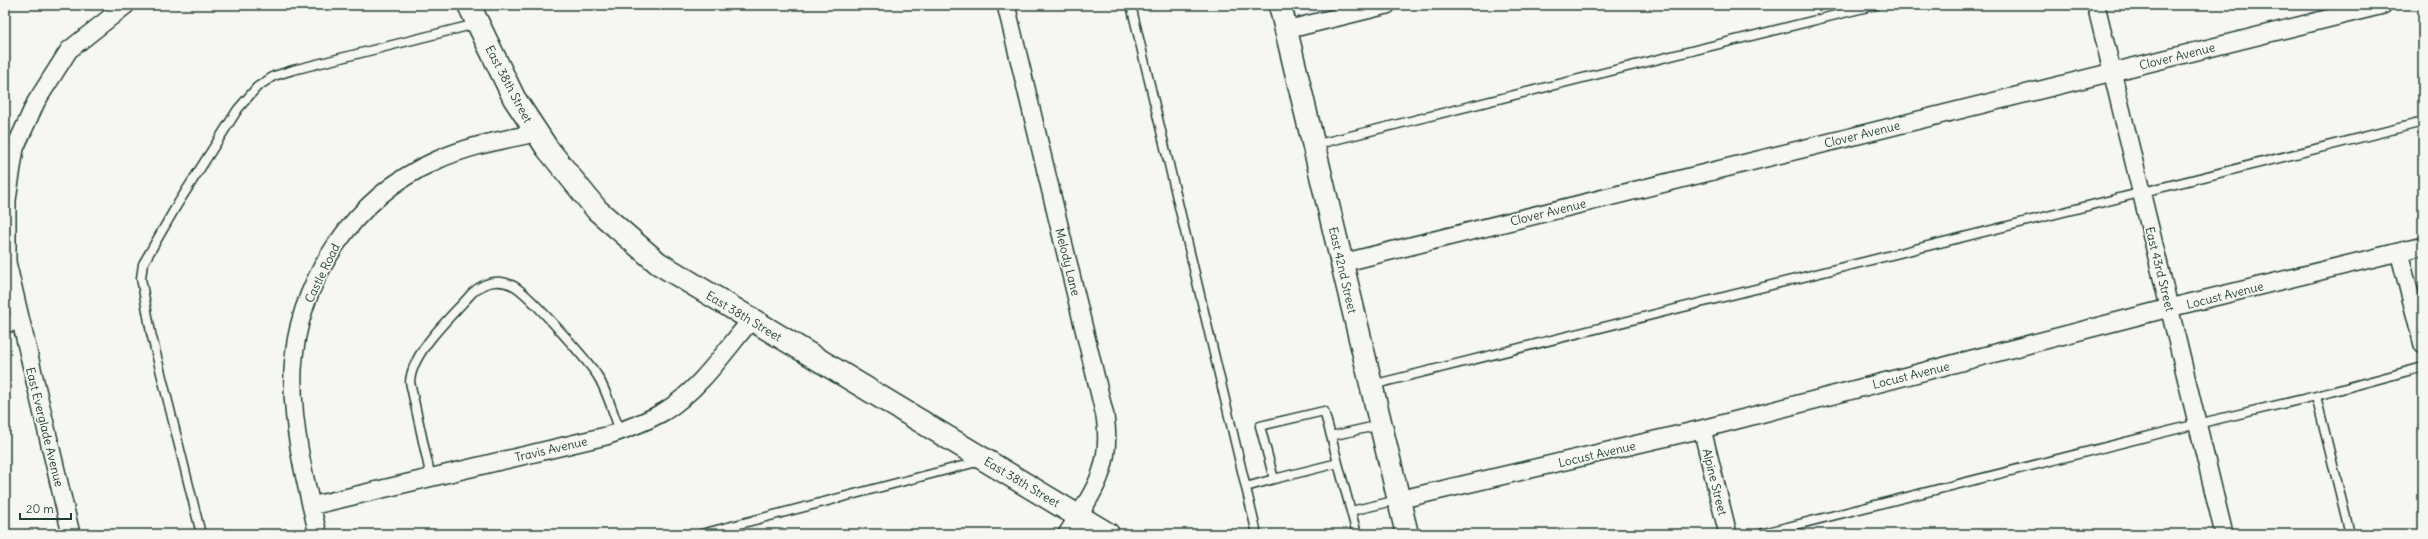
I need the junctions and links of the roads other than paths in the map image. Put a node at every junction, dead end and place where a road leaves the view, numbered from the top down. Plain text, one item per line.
1 (126, 5) edge
2 (1006, 5) edge
3 (1131, 5) edge
4 (1280, 5) edge
5 (1388, 5) edge
6 (1876, 5) edge
7 (2096, 5) edge
8 (2383, 5) edge
9 (473, 14) edge
10 (1286, 30) junction
11 (2112, 72) junction
12 (2423, 122) edge
13 (536, 133) junction
14 (1314, 145) junction
15 (2141, 192) junction
16 (2423, 246) edge
17 (2399, 252) junction
18 (1342, 263) junction
19 (2169, 308) junction
20 (751, 320) junction
21 (12, 323) edge
22 (2423, 345) edge
23 (2423, 367) edge
24 (1371, 386) junction
25 (2316, 396) junction
26 (2198, 424) junction
27 (1380, 425) junction
28 (1702, 429) junction
29 (620, 431) junction
30 (1331, 436) junction
31 (985, 460) junction
32 (1338, 462) junction
33 (431, 478) junction
34 (1274, 479) junction
35 (1246, 487) junction
36 (1398, 500) junction
37 (311, 506) junction
38 (1351, 511) junction
39 (1078, 515) junction
40 (71, 534) edge
41 (201, 534) edge
42 (318, 534) edge
43 (701, 534) edge
44 (1067, 534) edge
45 (1108, 534) edge
46 (1257, 534) edge
47 (1357, 534) edge
48 (1407, 534) edge
49 (1728, 534) edge
50 (1760, 534) edge
51 (2224, 534) edge
52 (2350, 534) edge

1 - 21 street, East Everglade Avenue
2 - 39 street, Melody Lane
3 - 35 lane
4 - 10 main road, East 42nd Street
5 - 10 street
6 - 14 lane
7 - 11 street, East 43rd Street
8 - 11 street, Clover Avenue
9 - 13 main road, East 38th Street
9 - 41 lane
10 - 14 main road, East 42nd Street
11 - 15 street, East 43rd Street
11 - 18 street, Clover Avenue
12 - 15 lane
13 - 20 main road, East 38th Street
13 - 37 street, Castle Road
14 - 18 main road, East 42nd Street
15 - 19 street, East 43rd Street
15 - 24 lane
16 - 17 street, Locust Avenue
17 - 19 street, Locust Avenue
17 - 22 street
18 - 24 main road, East 42nd Street
19 - 26 street, East 43rd Street
19 - 28 street, Locust Avenue
20 - 29 street, Travis Avenue
20 - 31 main road, East 38th Street
21 - 40 street, East Everglade Avenue
23 - 25 lane
24 - 27 main road, East 42nd Street
25 - 26 lane
25 - 52 lane
26 - 50 lane
26 - 51 street, East 43rd Street
27 - 30 lane
27 - 36 main road, East 42nd Street
28 - 36 street, Locust Avenue
28 - 49 street, Alpine Street
29 - 33 street, Travis Avenue
29 - 33 lane
30 - 32 lane
30 - 34 lane
31 - 39 main road, East 38th Street
31 - 43 lane
32 - 34 lane
32 - 38 lane
33 - 37 street, Travis Avenue
34 - 35 lane
35 - 46 lane
36 - 38 lane
36 - 48 main road, East 42nd Street
37 - 42 street, Castle Road
38 - 47 lane
39 - 44 street
39 - 45 main road, East 38th Street

